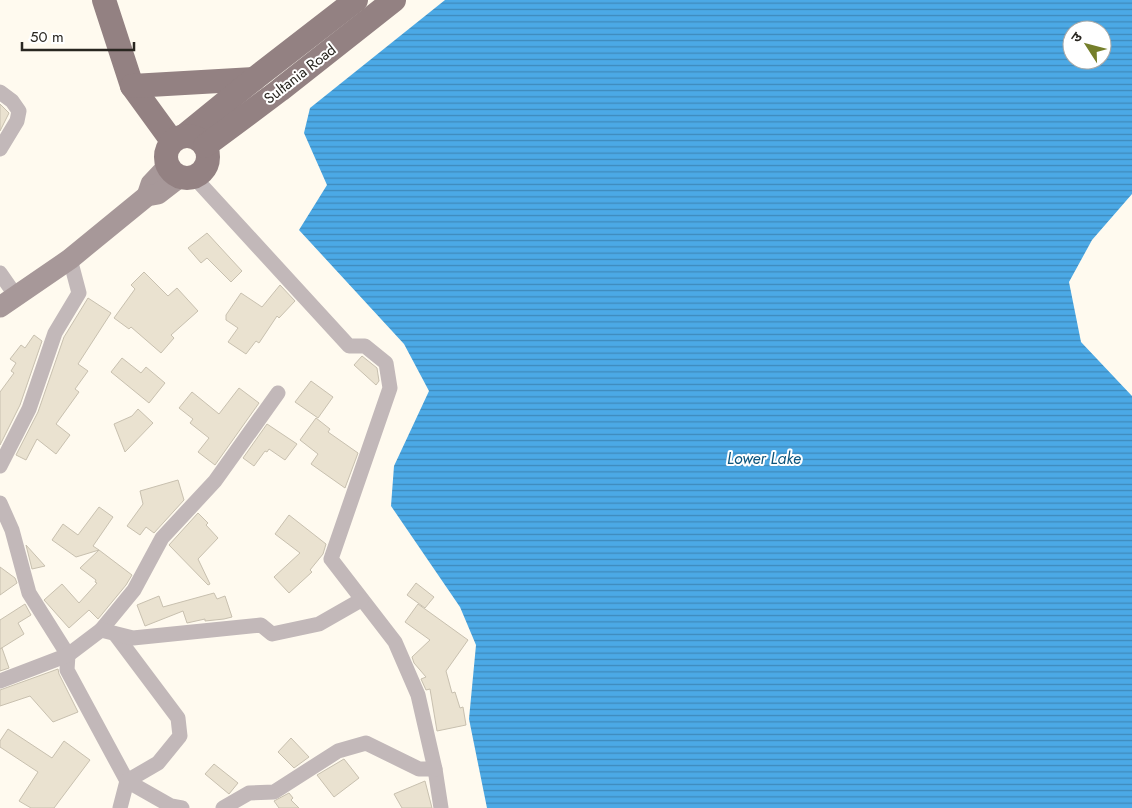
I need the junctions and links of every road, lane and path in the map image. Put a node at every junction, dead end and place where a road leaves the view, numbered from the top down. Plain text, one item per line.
1 (104, 0) edge
2 (356, 0) edge
3 (394, 0) edge
4 (254, 79) junction
5 (132, 86) junction
6 (0, 92) edge
7 (187, 141) junction
8 (0, 149) edge
9 (180, 173) junction
10 (70, 259) junction
11 (0, 273) edge
12 (8, 301) edge
13 (278, 393) dead end
14 (0, 466) edge
15 (0, 503) edge
16 (361, 600) junction
17 (108, 632) junction
18 (68, 655) junction
19 (0, 681) edge
20 (435, 769) junction
21 (127, 781) junction
22 (175, 807) edge
23 (120, 808) edge
24 (222, 808) edge
25 (441, 808) edge

1 - 5 main road
2 - 4 main road, Sultania Road
3 - 7 main road, Sultania Road
4 - 5 main road
4 - 7 main road, Sultania Road
5 - 7 main road
6 - 8 street
7 - 9 main road
7 - 9 main road
9 - 10 main road
9 - 16 street
10 - 12 main road
10 - 14 street
11 - 12 street
13 - 17 street
15 - 18 street
16 - 17 street
16 - 20 street
17 - 18 street
17 - 21 street
18 - 19 street
18 - 21 street
20 - 24 street
20 - 25 street
21 - 22 street
21 - 23 street

